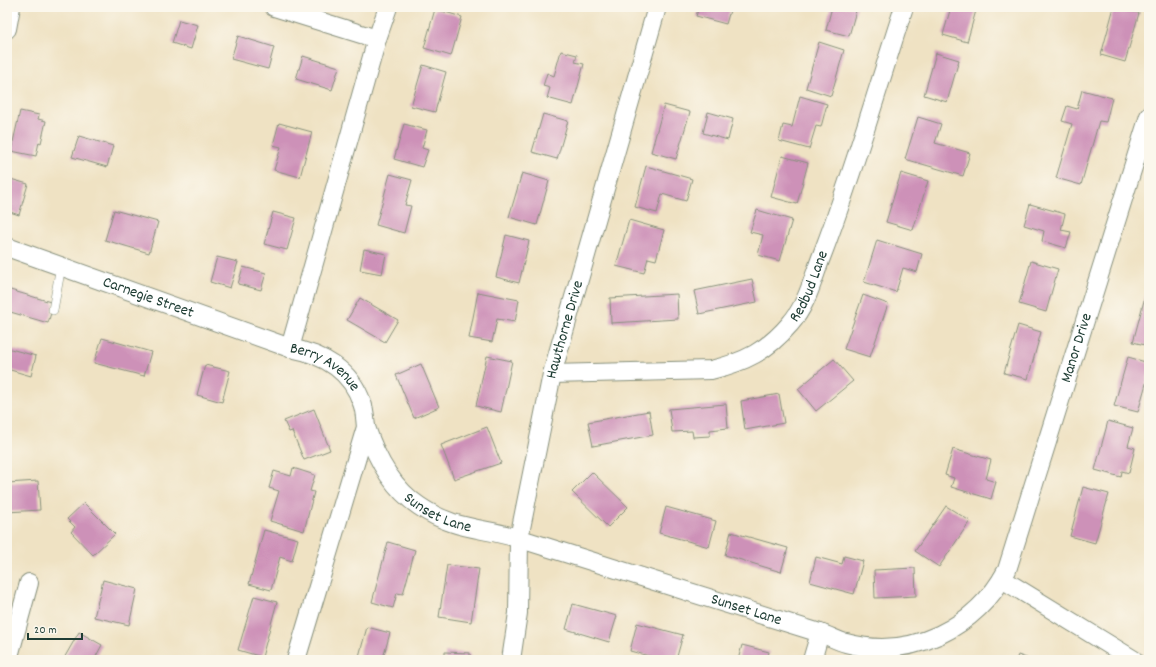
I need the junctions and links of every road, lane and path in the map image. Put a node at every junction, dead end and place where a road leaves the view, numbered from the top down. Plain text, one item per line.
1 (11, 7) edge
2 (274, 7) edge
3 (388, 7) edge
4 (657, 7) edge
5 (904, 7) edge
6 (7, 29) edge
7 (377, 39) junction
8 (1149, 116) edge
9 (7, 247) edge
10 (61, 266) junction
11 (53, 310) dead end
12 (290, 348) junction
13 (552, 374) junction
14 (366, 427) junction
15 (519, 538) junction
16 (1002, 579) junction
17 (29, 583) dead end
18 (820, 633) junction
19 (8, 660) edge
20 (296, 660) edge
21 (511, 660) edge
22 (812, 660) edge
23 (1134, 660) edge

1 - 6 street
2 - 7 street
3 - 7 street, Berry Avenue
4 - 13 street, Hawthorne Drive
5 - 13 street, Redbud Lane
7 - 12 street, Berry Avenue
8 - 16 street, Manor Drive
9 - 10 street, Carnegie Street
10 - 11 lane
10 - 12 street, Carnegie Street
12 - 14 street, Berry Avenue
13 - 15 street, Hawthorne Drive
14 - 15 street, Sunset Lane
14 - 20 street, Berry Avenue
15 - 18 street, Sunset Lane
15 - 21 street, Hawthorne Drive
16 - 18 street, Sunset Lane
16 - 23 street
17 - 19 street
18 - 22 street

